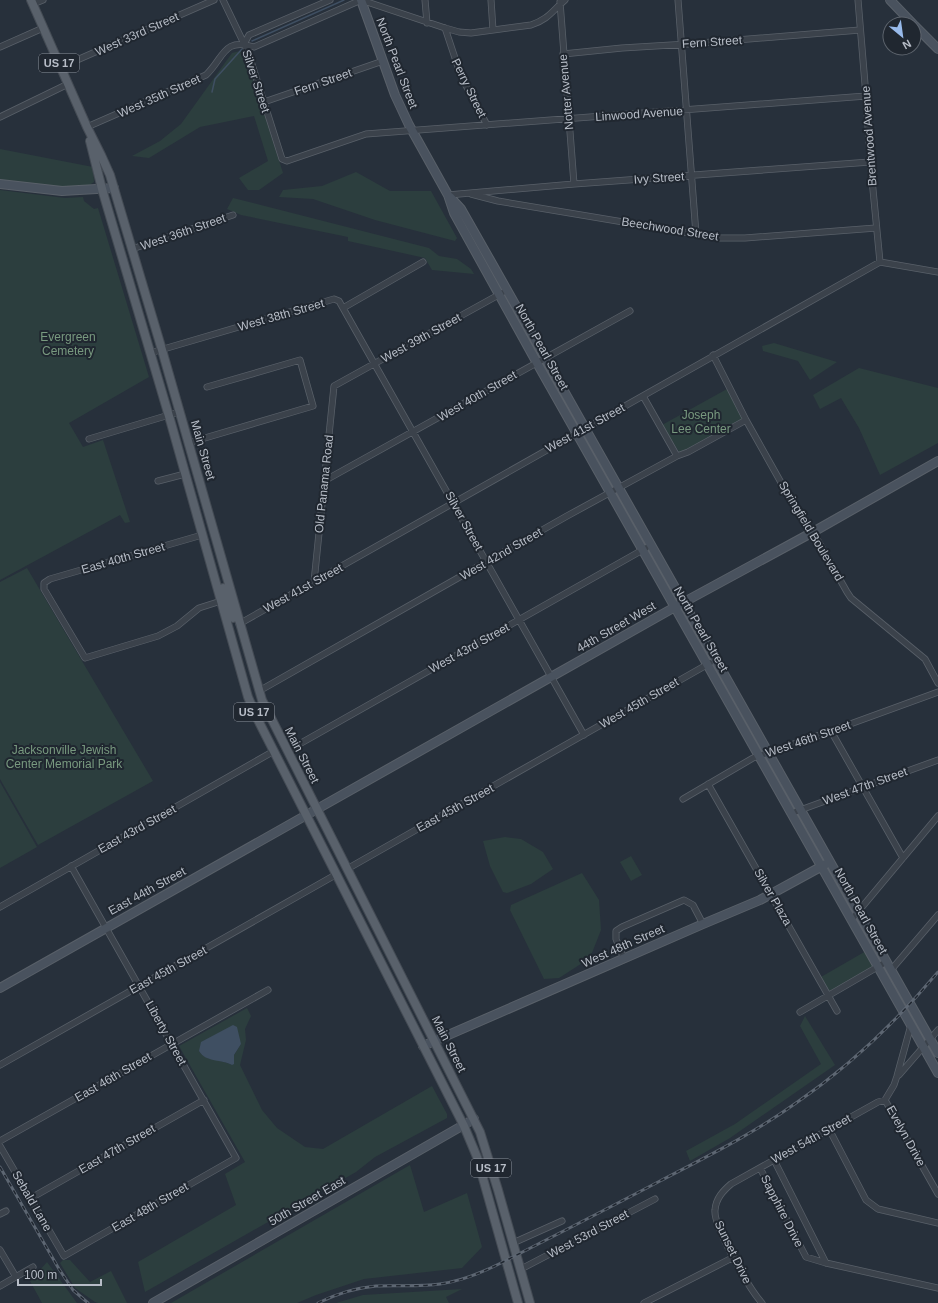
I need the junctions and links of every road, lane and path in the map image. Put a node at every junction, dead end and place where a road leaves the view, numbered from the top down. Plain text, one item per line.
1 (43, 0) edge
2 (214, 0) edge
3 (222, 0) edge
4 (330, 0) edge
5 (361, 0) edge
6 (425, 0) edge
7 (491, 0) edge
8 (565, 0) edge
9 (678, 0) edge
10 (858, 0) edge
11 (862, 0) edge
12 (890, 0) edge
13 (32, 2) edge
14 (560, 2) edge
15 (859, 10) junction
16 (906, 16) edge
17 (427, 23) junction
18 (43, 28) junction
19 (445, 28) junction
20 (493, 30) junction
21 (860, 30) junction
22 (922, 32) edge
23 (244, 44) junction
24 (681, 44) junction
25 (0, 48) edge
26 (938, 49) edge
27 (563, 54) junction
28 (383, 61) junction
29 (61, 68) junction
30 (68, 84) junction
31 (866, 96) junction
32 (264, 102) junction
33 (686, 110) junction
34 (0, 117) edge
35 (569, 119) junction
36 (487, 125) junction
37 (86, 127) junction
38 (412, 130) junction
39 (870, 162) junction
40 (691, 176) junction
41 (0, 184) edge
42 (574, 184) junction
43 (114, 188) junction
44 (102, 189) junction
45 (466, 194) junction
46 (448, 196) junction
47 (233, 215) dead end
48 (876, 228) junction
49 (696, 234) junction
50 (132, 249) junction
51 (423, 262) dead end
52 (880, 262) junction
53 (938, 272) edge
54 (507, 290) junction
55 (499, 294) junction
56 (343, 308) junction
57 (630, 311) dead end
58 (162, 350) junction
59 (150, 353) junction
60 (714, 355) junction
61 (546, 358) junction
62 (537, 363) junction
63 (374, 364) junction
64 (334, 386) joint
65 (207, 387) dead end
66 (643, 396) junction
67 (180, 412) junction
68 (168, 415) junction
69 (746, 420) junction
70 (585, 428) junction
71 (413, 432) junction
72 (577, 433) junction
73 (89, 439) dead end
74 (188, 443) junction
75 (677, 456) junction
76 (938, 461) edge
77 (185, 474) junction
78 (324, 481) junction
79 (158, 482) dead end
80 (619, 488) junction
81 (610, 493) junction
82 (454, 503) junction
83 (813, 532) junction
84 (202, 535) junction
85 (651, 545) junction
86 (207, 550) junction
87 (642, 550) junction
88 (487, 562) junction
89 (314, 582) junction
90 (221, 601) junction
91 (684, 603) junction
92 (675, 607) junction
93 (519, 619) junction
94 (239, 624) junction
95 (716, 660) junction
96 (707, 665) junction
97 (552, 677) junction
98 (938, 683) edge
99 (259, 691) junction
100 (938, 692) edge
101 (832, 732) junction
102 (584, 735) junction
103 (562, 747) joint
104 (274, 751) junction
105 (287, 751) junction
106 (769, 754) junction
107 (760, 756) junction
108 (938, 760) edge
109 (708, 784) junction
110 (863, 787) junction
111 (683, 799) dead end
112 (317, 810) junction
113 (800, 810) junction
114 (792, 813) junction
115 (306, 815) junction
116 (938, 816) edge
117 (903, 858) junction
118 (830, 862) junction
119 (72, 866) junction
120 (822, 866) junction
121 (347, 869) junction
122 (337, 874) junction
123 (772, 895) junction
124 (0, 907) edge
125 (858, 912) junction
126 (938, 915) edge
127 (852, 919) junction
128 (703, 924) junction
129 (106, 928) junction
130 (624, 959) junction
131 (886, 962) junction
132 (878, 966) junction
133 (892, 970) junction
134 (140, 985) junction
135 (0, 988) edge
136 (268, 990) dead end
137 (829, 996) junction
138 (837, 1011) dead end
139 (800, 1012) dead end
140 (911, 1025) junction
141 (938, 1030) edge
142 (930, 1038) junction
143 (434, 1041) junction
144 (172, 1043) junction
145 (423, 1046) junction
146 (923, 1046) junction
147 (938, 1053) edge
148 (0, 1065) edge
149 (938, 1073) edge
150 (897, 1076) junction
151 (204, 1100) junction
152 (885, 1100) junction
153 (474, 1120) junction
154 (464, 1126) junction
155 (829, 1129) junction
156 (0, 1142) edge
157 (0, 1146) edge
158 (236, 1158) joint
159 (774, 1160) junction
160 (760, 1168) junction
161 (938, 1194) edge
162 (31, 1198) junction
163 (719, 1198) joint
164 (655, 1199) dead end
165 (6, 1210) dead end
166 (0, 1214) edge
167 (562, 1221) dead end
168 (938, 1223) edge
169 (513, 1243) junction
170 (0, 1250) edge
171 (64, 1256) joint
172 (734, 1257) junction
173 (826, 1262) junction
174 (33, 1267) dead end
175 (521, 1269) junction
176 (16, 1278) junction
177 (0, 1286) edge
178 (938, 1288) edge
179 (153, 1303) edge
180 (518, 1303) edge
181 (529, 1303) edge
182 (644, 1303) edge
183 (762, 1303) edge

1 - 13 street
2 - 29 street, West 33rd Street
3 - 23 street, Silver Street
4 - 23 street
5 - 17 street
5 - 23 street
5 - 28 street, North Pearl Street
6 - 17 street
7 - 20 street
8 - 14 street
9 - 24 street
10 - 15 street, Brentwood Avenue
11 - 15 street, Brentwood Avenue
12 - 16 street
13 - 18 main road, Main Street / US 17
14 - 20 street
14 - 27 street, Notter Avenue
15 - 21 street, Brentwood Avenue
17 - 19 street
18 - 25 street
18 - 29 main road, Main Street / US 17
19 - 20 street
19 - 36 street, Perry Street
21 - 24 street, Fern Street
21 - 31 street, Brentwood Avenue
22 - 26 street
23 - 32 street, Silver Street
23 - 37 street, West 35th Street
24 - 27 street, Fern Street
24 - 33 street
27 - 35 street, Notter Avenue
28 - 32 street, Fern Street
28 - 38 street, North Pearl Street
29 - 30 main road, Main Street / US 17
30 - 34 street
30 - 37 main road, Main Street / US 17
31 - 33 street, Linwood Avenue
31 - 39 street, Brentwood Avenue
32 - 38 street, Silver Street
33 - 35 street, Linwood Avenue
33 - 40 street
35 - 36 street, Linwood Avenue
35 - 42 street, Notter Avenue
36 - 38 street, Linwood Avenue
37 - 43 main road, Main Street / US 17
37 - 44 main road, Main Street / US 17
38 - 46 street, North Pearl Street
39 - 40 street, Ivy Street
39 - 48 street, Brentwood Avenue
40 - 42 street, Ivy Street
40 - 49 street
41 - 44 street
42 - 45 street, Ivy Street
43 - 44 street
43 - 50 main road, Main Street / US 17
44 - 59 main road, Main Street / US 17
45 - 46 street, Ivy Street
45 - 49 street, Beechwood Street
46 - 54 street, North Pearl Street
46 - 55 street, North Pearl Street
47 - 50 street, West 36th Street
48 - 49 street, Beechwood Street
48 - 52 street, Brentwood Avenue
50 - 58 main road, Main Street / US 17
51 - 56 street, West 38th Street
52 - 53 street
52 - 60 street, West 41st Street
54 - 55 street, West 39th Street
54 - 61 street, North Pearl Street
55 - 62 street, North Pearl Street
55 - 63 street, West 39th Street
56 - 58 street, West 38th Street
56 - 63 street, Silver Street
57 - 61 street, West 40th Street
58 - 59 street, West 38th Street
58 - 67 main road, Main Street / US 17
59 - 68 main road, Main Street / US 17
60 - 66 street, West 41st Street
60 - 69 street, Springfield Boulevard
61 - 62 street, West 40th Street
61 - 70 street, North Pearl Street
62 - 71 street, West 40th Street
62 - 72 street, North Pearl Street
63 - 64 street, West 39th Street
63 - 71 street, Silver Street
64 - 78 street, Old Panama Road
65 - 74 street
66 - 70 street, West 41st Street
66 - 75 street
67 - 68 street
67 - 74 main road, Main Street / US 17
68 - 73 street
68 - 77 main road, Main Street / US 17
69 - 75 street, West 42nd Street
69 - 83 street, Springfield Boulevard
70 - 72 street, West 41st Street
70 - 80 street, North Pearl Street
71 - 78 street, West 40th Street
71 - 82 street, Silver Street
72 - 81 street, North Pearl Street
72 - 82 street, West 41st Street
74 - 94 main road, Main Street / US 17
75 - 80 street, West 42nd Street
76 - 83 street, 44th Street West
77 - 79 street
77 - 84 main road, Main Street / US 17
78 - 89 street, Old Panama Road
80 - 81 street, West 42nd Street
80 - 85 street, North Pearl Street
81 - 87 street, North Pearl Street
81 - 88 street, West 42nd Street
82 - 88 street, Silver Street
82 - 89 street, West 41st Street
83 - 91 street, 44th Street West
83 - 98 street, Springfield Boulevard
84 - 86 main road, Main Street / US 17
84 - 90 street, East 40th Street
85 - 87 street, West 43rd Street
85 - 91 street, North Pearl Street
86 - 90 main road, Main Street / US 17
86 - 94 main road
87 - 92 street, North Pearl Street
87 - 93 street, West 43rd Street
88 - 93 street, Silver Street
88 - 99 street, West 42nd Street
89 - 94 street, West 41st Street
90 - 104 main road, Main Street / US 17
91 - 92 street, 44th Street West
91 - 95 street, North Pearl Street
92 - 96 street, North Pearl Street
92 - 97 street, 44th Street West
93 - 97 street, Silver Street
93 - 105 street, West 43rd Street
94 - 99 main road, Main Street / US 17
95 - 96 street, West 45th Street
95 - 106 street, North Pearl Street
96 - 102 street, West 45th Street
96 - 107 street, North Pearl Street
97 - 102 street, Silver Street
97 - 112 street, 44th Street West
99 - 105 main road, Main Street / US 17
100 - 101 street, West 46th Street
101 - 106 street, West 46th Street
101 - 110 street
102 - 103 street, West 45th Street
103 - 121 street, East 45th Street
104 - 115 main road, Main Street / US 17
104 - 119 street, East 43rd Street
105 - 112 main road, Main Street / US 17
106 - 107 street, West 46th Street
106 - 113 street, North Pearl Street
107 - 109 street, West 46th Street
107 - 114 street, North Pearl Street
108 - 110 street, West 47th Street
109 - 111 street, West 46th Street
109 - 123 street, Silver Plaza
110 - 113 street, West 47th Street
110 - 117 street
112 - 115 street, 44th Street West
112 - 121 main road, Main Street / US 17
113 - 114 street, West 47th Street
113 - 118 street, North Pearl Street
114 - 120 street, North Pearl Street
115 - 122 main road, Main Street / US 17
115 - 129 street, East 44th Street
116 - 117 street
117 - 125 street
118 - 120 street, West 48th Street
118 - 125 street, North Pearl Street
119 - 124 street, East 43rd Street
119 - 129 street, Liberty Street
120 - 123 street, West 48th Street
120 - 127 street, North Pearl Street
121 - 143 main road, Main Street / US 17
122 - 134 street, East 45th Street
122 - 145 main road, Main Street / US 17
123 - 128 street, West 48th Street
123 - 137 street, Silver Plaza
125 - 127 street
125 - 131 street, North Pearl Street
126 - 133 street
127 - 132 street, North Pearl Street
128 - 130 street, West 48th Street
128 - 130 street
129 - 134 street, Liberty Street
129 - 135 street, East 44th Street
130 - 143 street, West 48th Street
131 - 132 street
131 - 133 street, North Pearl Street
132 - 137 street
132 - 140 street, North Pearl Street
133 - 142 street, North Pearl Street
134 - 144 street, Liberty Street
134 - 148 street, East 45th Street
136 - 144 street, East 46th Street
137 - 138 street, Silver Plaza
137 - 139 street
140 - 146 street, North Pearl Street
140 - 150 street
141 - 142 street
142 - 146 street
142 - 147 street, North Pearl Street
143 - 145 street, West 48th Street
143 - 153 main road, Main Street / US 17
144 - 151 street, Liberty Street
144 - 156 street, East 46th Street
145 - 154 main road, Main Street / US 17
146 - 149 street, North Pearl Street
146 - 150 street
150 - 152 street
151 - 158 street, Liberty Street
151 - 162 street, East 47th Street
152 - 155 street, West 54th Street
152 - 161 street, Evelyn Drive
153 - 154 street, 50th Street East
153 - 169 main road, Main Street / US 17
154 - 179 street, 50th Street East
154 - 180 main road, Main Street / US 17
155 - 159 street, West 54th Street
155 - 168 street
157 - 162 street, Sebald Lane
158 - 171 street, East 48th Street
159 - 160 street, West 54th Street
159 - 173 street, Sapphire Drive
160 - 163 street, West 54th Street
160 - 173 street, Sapphire Drive
162 - 171 street, Sebald Lane
163 - 172 street, Sunset Drive
164 - 175 street, West 53rd Street
165 - 166 street
167 - 169 street
169 - 175 main road, Main Street / US 17
170 - 176 street
172 - 182 street
172 - 183 street, Sunset Drive
173 - 178 street, Sapphire Drive
174 - 176 street
175 - 181 main road, Main Street / US 17
176 - 177 street

